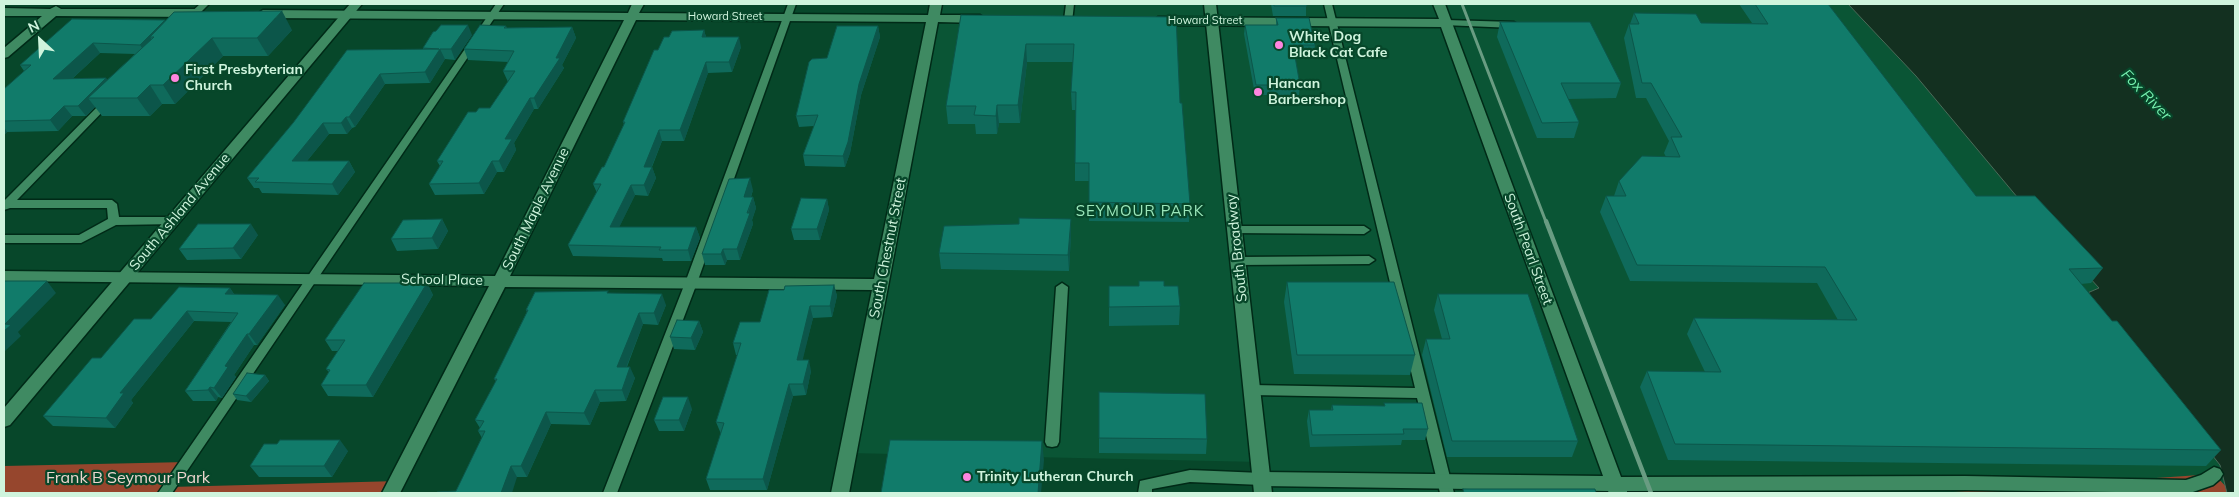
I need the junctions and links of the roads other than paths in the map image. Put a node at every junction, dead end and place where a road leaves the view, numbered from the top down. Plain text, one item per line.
1 (205, 4) edge
2 (500, 4) edge
3 (792, 4) edge
4 (936, 4) edge
5 (1070, 4) edge
6 (1210, 4) edge
7 (1328, 4) edge
8 (1439, 4) edge
9 (58, 8) edge
10 (351, 9) edge
11 (634, 10) edge
12 (4, 12) edge
13 (195, 13) junction
14 (214, 13) edge
15 (251, 14) edge
16 (492, 16) junction
17 (787, 18) junction
18 (933, 19) junction
19 (991, 19) edge
20 (1069, 20) edge
21 (1143, 20) edge
22 (1212, 21) junction
23 (1332, 22) junction
24 (1446, 23) junction
25 (183, 25) edge
26 (1526, 25) edge
27 (4, 54) edge
28 (117, 92) edge
29 (5, 205) edge
30 (114, 221) junction
31 (173, 221) junction
32 (1234, 230) junction
33 (1364, 230) dead end
34 (4, 239) edge
35 (1369, 260) dead end
36 (1238, 262) junction
37 (4, 276) edge
38 (126, 277) junction
39 (312, 279) junction
40 (500, 281) junction
41 (691, 283) junction
42 (881, 285) junction
43 (1062, 287) dead end
44 (1252, 390) junction
45 (1423, 393) junction
46 (4, 420) edge
47 (1052, 442) dead end
48 (2214, 474) dead end
49 (1262, 486) edge
50 (1445, 487) edge
51 (1617, 489) edge
52 (165, 493) edge
53 (391, 493) edge
54 (610, 493) edge
55 (840, 493) edge
56 (1145, 493) edge

1 - 13 lane
2 - 16 lane
3 - 17 lane
4 - 18 street, South Chestnut Street
5 - 20 lane
6 - 22 street, South Broadway
7 - 23 lane
8 - 24 street, South Pearl Street
9 - 12 street
9 - 13 street
9 - 27 street
10 - 15 street, Howard Street
10 - 16 street, Howard Street
10 - 31 street, South Ashland Avenue
11 - 16 street, Howard Street
11 - 17 street, Howard Street
11 - 40 street, South Maple Avenue
13 - 14 street
13 - 25 lane
16 - 39 lane
17 - 18 street, Howard Street
17 - 41 lane
18 - 19 street, Howard Street
18 - 42 street, South Chestnut Street
21 - 22 street, Howard Street
22 - 23 street, Howard Street
22 - 32 street, South Broadway
23 - 24 street, Howard Street
23 - 45 lane
24 - 26 lane
24 - 51 street, South Pearl Street
28 - 29 lane
29 - 30 lane
30 - 31 lane
30 - 34 lane
31 - 38 street, South Ashland Avenue
32 - 33 lane
32 - 36 street, South Broadway
35 - 36 lane
36 - 44 street, South Broadway
37 - 38 street, School Place
38 - 39 street, School Place
38 - 46 street, South Ashland Avenue
39 - 40 street, School Place
39 - 52 lane
40 - 41 street, School Place
40 - 53 street, South Maple Avenue
41 - 42 street, School Place
41 - 54 lane
42 - 55 street, South Chestnut Street
43 - 47 lane
44 - 45 lane
44 - 49 street, South Broadway
45 - 50 lane
48 - 51 street
49 - 50 street
49 - 56 lane
50 - 51 street

